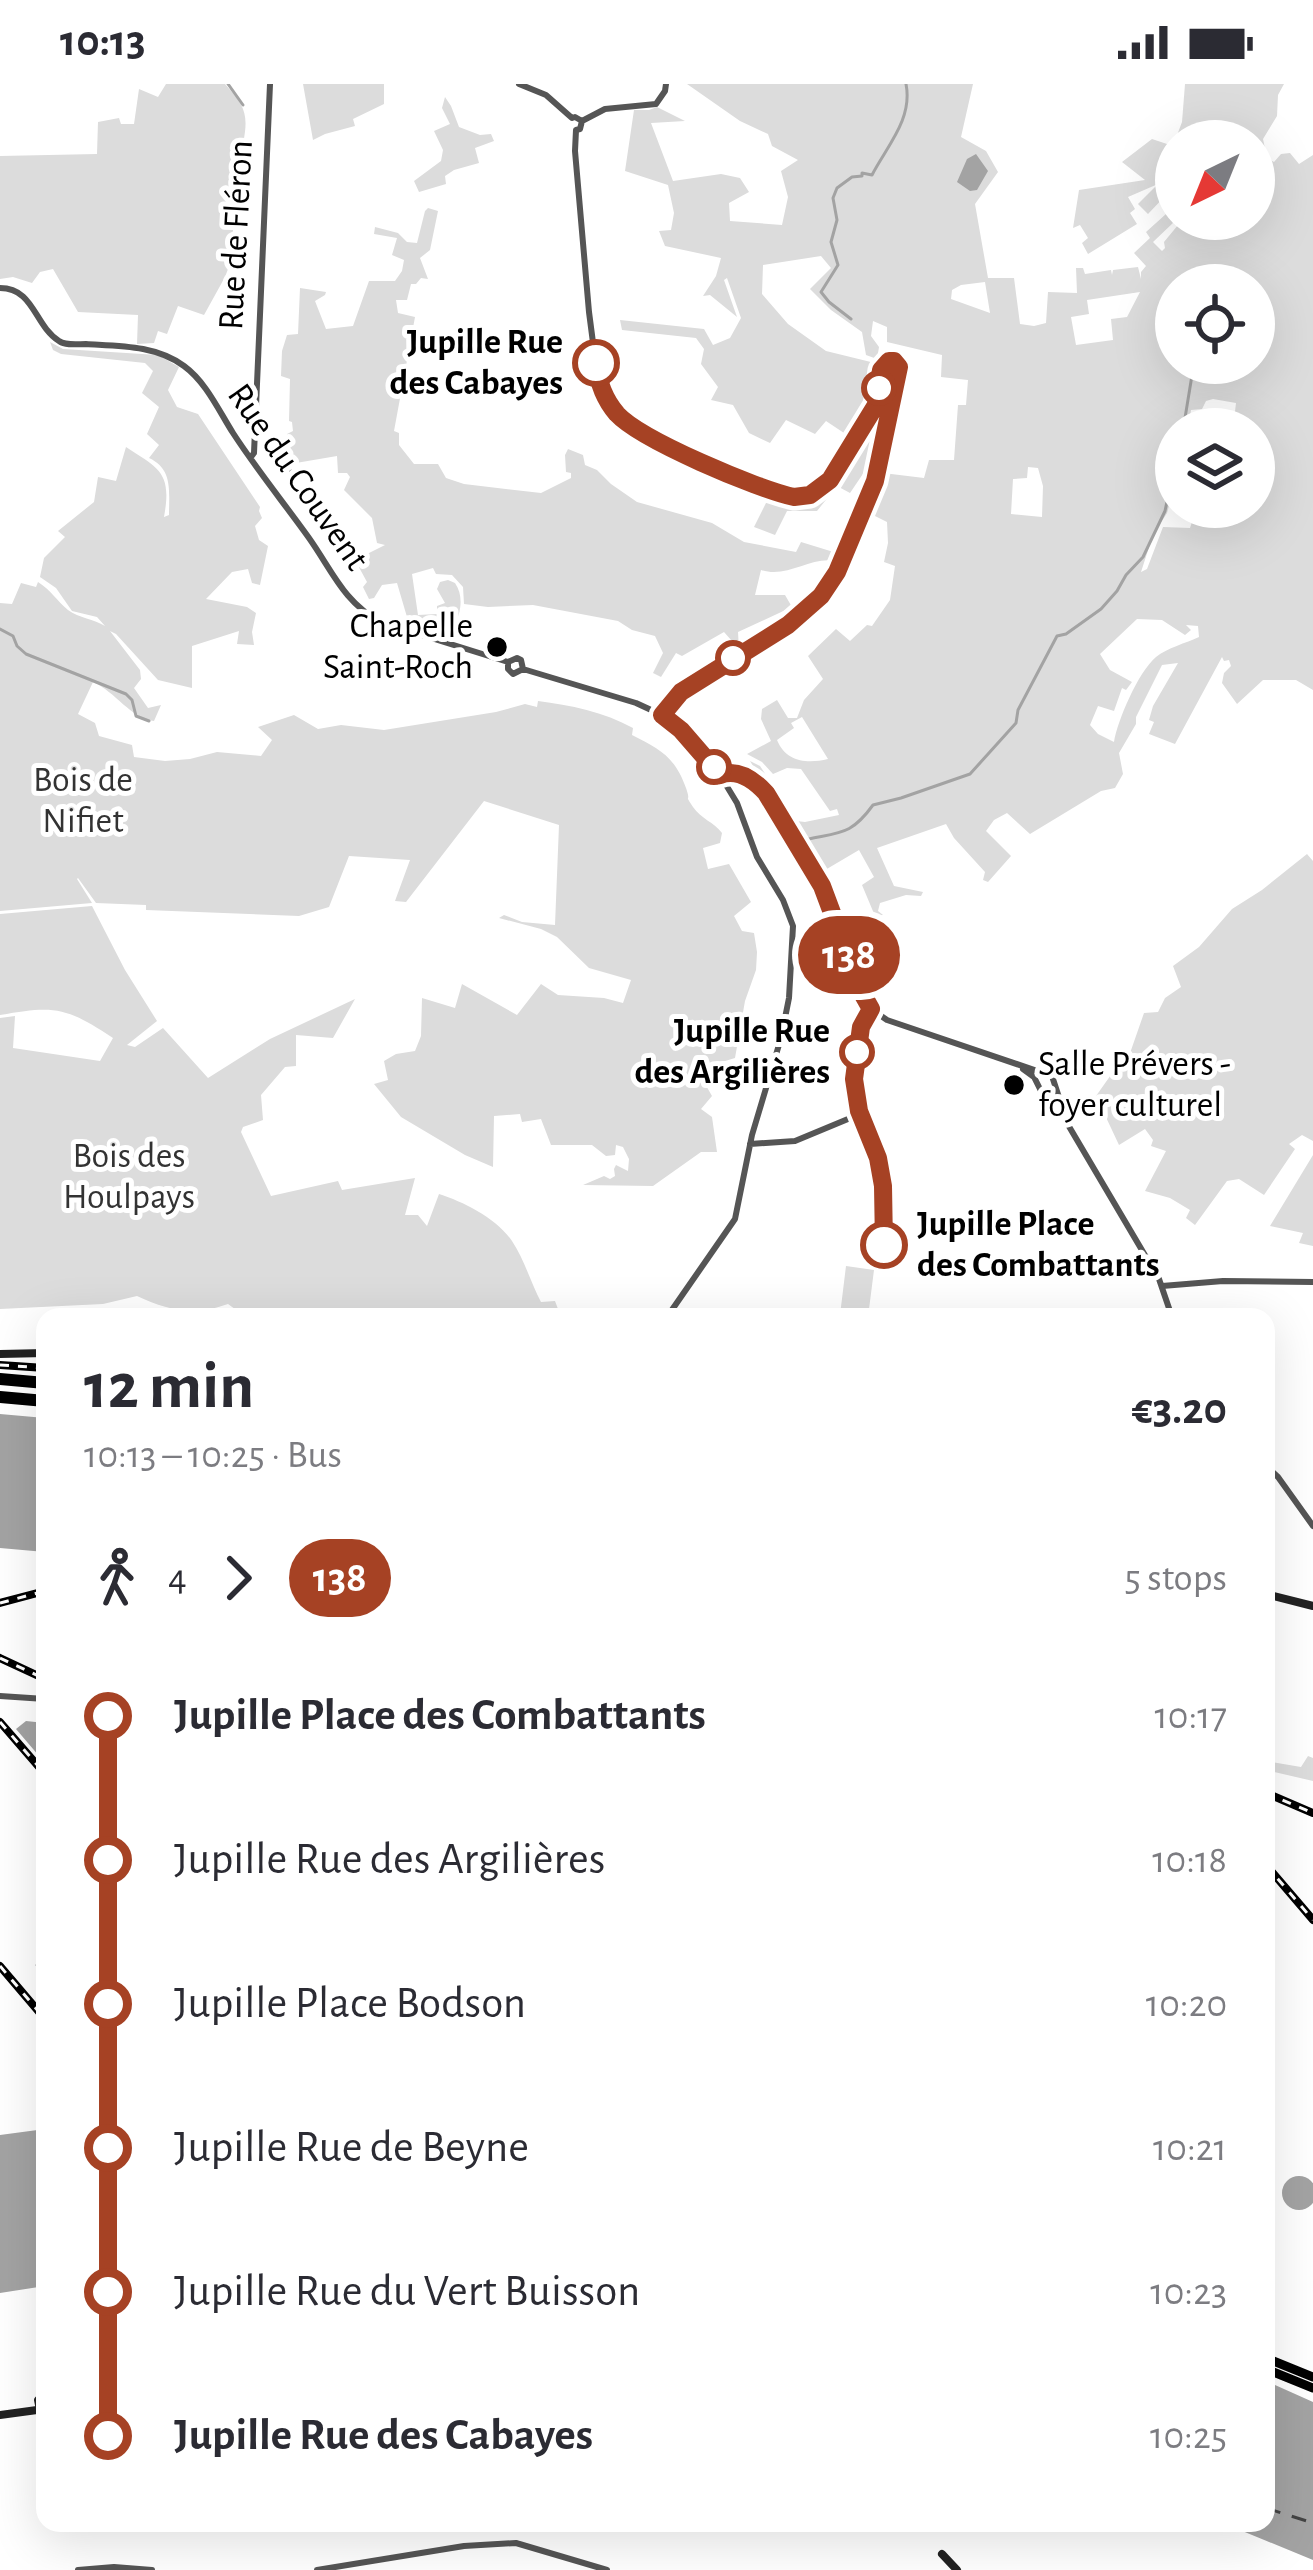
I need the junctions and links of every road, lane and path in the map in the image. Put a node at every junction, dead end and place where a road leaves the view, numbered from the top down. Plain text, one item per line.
1 (270, 84) edge
2 (519, 84) edge
3 (666, 84) edge
4 (572, 118) junction
5 (582, 121) junction
6 (576, 130) junction
7 (0, 288) edge
8 (250, 459) junction
9 (662, 715) junction
10 (720, 775) junction
11 (871, 1009) junction
12 (1014, 1064) junction
13 (1048, 1074) junction
14 (1039, 1084) junction
15 (1056, 1099) junction
16 (750, 1144) junction
17 (1313, 1282) edge
18 (1162, 1286) junction
19 (673, 1308) edge
20 (1169, 1308) edge
21 (0, 1345) edge
22 (36, 1353) edge
23 (0, 1354) edge
24 (15, 1354) junction
25 (0, 1379) edge
26 (36, 1382) edge
27 (0, 1397) edge
28 (36, 1400) edge
29 (1275, 1474) edge
30 (1313, 1526) edge
31 (1275, 1596) edge
32 (1313, 1606) edge
33 (0, 1696) edge
34 (36, 1698) edge
35 (1275, 2362) edge
36 (1275, 2366) edge
37 (1275, 2366) edge
38 (1308, 2375) edge
39 (1313, 2388) edge
40 (36, 2412) edge
41 (0, 2415) edge
42 (78, 2570) edge
43 (152, 2570) edge
44 (317, 2570) edge
45 (607, 2570) edge

1 - 8 street, Rue de Fléron
2 - 4 street
3 - 5 street
4 - 5 street
4 - 6 street
5 - 6 street
6 - 9 street
7 - 8 street, Rue du Couvent
8 - 9 street, Rue du Couvent
9 - 10 street, Rue du Couvent
10 - 11 street
10 - 16 street, Rue du Couvent
11 - 12 street
11 - 16 street
12 - 13 street
12 - 14 street
13 - 14 street
13 - 15 street
14 - 15 street
15 - 18 street
16 - 19 street, Rue du Couvent
17 - 18 street
18 - 20 street
21 - 24 main road
22 - 24 main road
23 - 24 main road
25 - 26 highway
27 - 28 highway
29 - 30 street
31 - 32 main road
33 - 34 street
35 - 38 main road
36 - 38 main road
37 - 39 main road
40 - 41 main road
42 - 43 street
44 - 45 street

